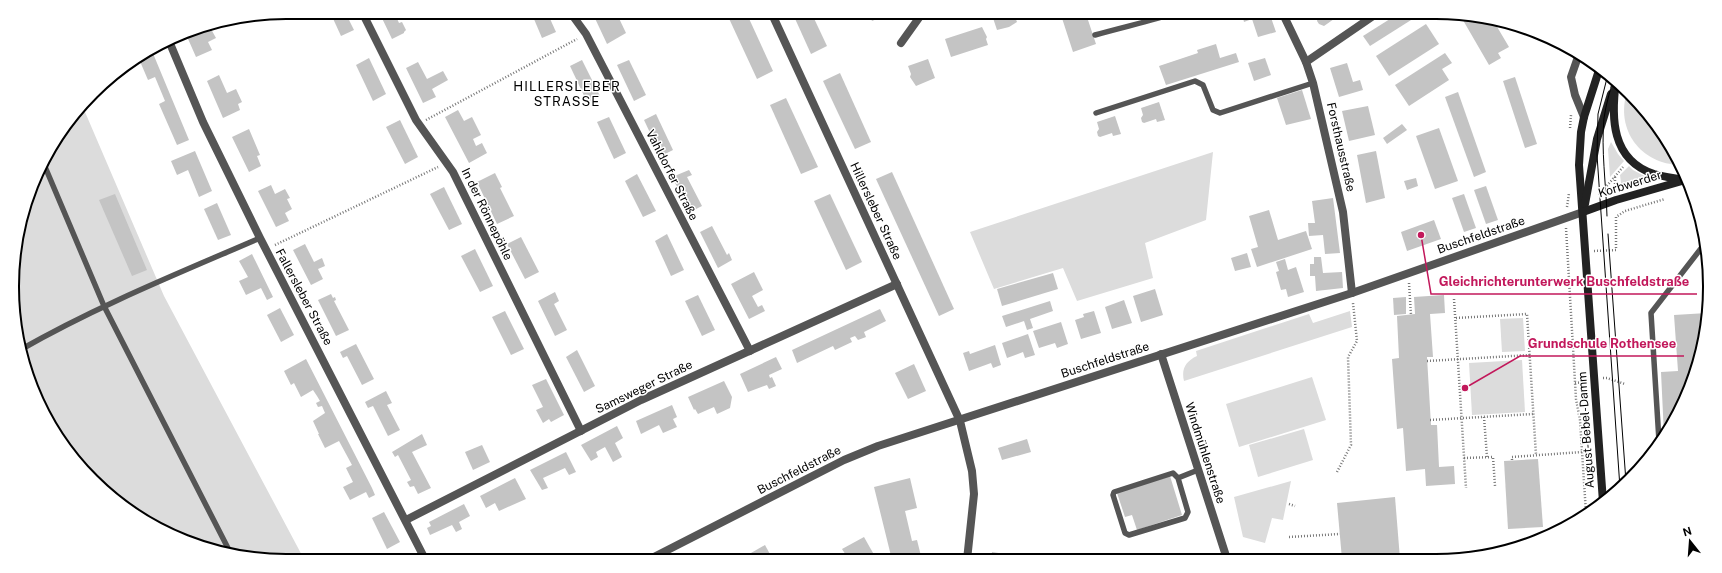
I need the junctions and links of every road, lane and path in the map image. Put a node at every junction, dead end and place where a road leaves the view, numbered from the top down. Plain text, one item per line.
1 (366, 19) edge
2 (575, 19) edge
3 (774, 19) edge
4 (919, 19) edge
5 (1157, 19) edge
6 (1285, 19) edge
7 (1369, 19) edge
8 (586, 34) junction
9 (1095, 35) dead end
10 (901, 43) dead end
11 (171, 46) edge
12 (1577, 60) edge
13 (1306, 62) junction
14 (1598, 74) edge
15 (1313, 82) junction
16 (1614, 87) edge
17 (1615, 88) edge
18 (1096, 113) dead end
19 (1584, 116) junction
20 (419, 124) junction
21 (447, 162) junction
22 (1626, 164) dead end
23 (46, 171) edge
24 (1680, 179) edge
25 (1682, 181) edge
26 (1615, 191) dead end
27 (1669, 197) dead end
28 (1583, 212) junction
29 (1566, 233) dead end
30 (260, 238) junction
31 (266, 249) junction
32 (1701, 249) edge
33 (1599, 251) dead end
34 (1408, 273) junction
35 (897, 284) junction
36 (1352, 293) junction
37 (1454, 299) dead end
38 (104, 306) junction
39 (1411, 315) dead end
40 (1456, 318) junction
41 (26, 347) edge
42 (750, 351) junction
43 (1161, 354) junction
44 (1530, 355) junction
45 (1458, 359) junction
46 (1427, 361) dead end
47 (1533, 414) junction
48 (1484, 417) junction
49 (1461, 418) junction
50 (1430, 420) dead end
51 (960, 421) junction
52 (581, 431) junction
53 (1659, 434) edge
54 (1582, 452) junction
55 (1536, 455) junction
56 (1487, 457) junction
57 (1464, 458) junction
58 (1512, 460) dead end
59 (1198, 470) junction
60 (1337, 472) dead end
61 (1178, 478) junction
62 (1495, 486) dead end
63 (1466, 488) dead end
64 (1603, 495) edge
65 (1289, 504) dead end
66 (1295, 506) dead end
67 (1586, 508) edge
68 (406, 520) junction
69 (1340, 534) dead end
70 (1288, 538) dead end
71 (228, 548) edge
72 (423, 554) edge
73 (660, 554) edge
74 (968, 554) edge
75 (1225, 554) edge

1 - 20 street, In der Rönnepöhle
2 - 8 street, Vahldorfer Straße
3 - 35 street, Hillersleber Straße
4 - 10 street
5 - 9 lane
6 - 13 street, Forsthausstraße
7 - 13 street
8 - 20 path
8 - 42 street, Vahldorfer Straße
11 - 30 street, Fallersleber Straße
12 - 19 street
13 - 15 street, Forsthausstraße
14 - 19 main road, August-Bebel-Damm
15 - 18 lane
15 - 36 street, Forsthausstraße
16 - 28 main road, August-Bebel-Damm
17 - 24 main road, Korbwerder
19 - 28 main road, August-Bebel-Damm
20 - 21 street, In der Rönnepöhle
21 - 31 path
21 - 52 street, In der Rönnepöhle
22 - 26 path
23 - 38 lane
25 - 28 main road, Korbwerder
27 - 33 path, Korbwerder
28 - 34 street, Buschfeldstraße
28 - 64 main road, August-Bebel-Damm
29 - 54 path, August-Bebel-Damm
30 - 31 street, Fallersleber Straße
30 - 38 lane
31 - 68 street, Fallersleber Straße
32 - 53 lane
34 - 36 street, Buschfeldstraße
34 - 39 path
35 - 42 street, Samsweger Straße
35 - 51 street, Hillersleber Straße
36 - 43 street, Buschfeldstraße
36 - 60 path
37 - 40 path
38 - 41 lane
38 - 71 lane
40 - 44 path
40 - 45 path
42 - 52 street, Samsweger Straße
43 - 51 street, Buschfeldstraße
43 - 59 street, Windmühlenstraße
44 - 45 path
44 - 47 path
45 - 46 path
45 - 49 path
47 - 48 path
47 - 55 path
48 - 49 path
48 - 56 path
49 - 50 path
49 - 57 path
51 - 73 street, Buschfeldstraße
51 - 74 street, Hillersleber Straße
52 - 68 street, Samsweger Straße
54 - 55 path
54 - 67 path, August-Bebel-Damm
55 - 58 path
56 - 57 path
56 - 62 path
57 - 63 path
59 - 61 lane
59 - 75 street, Windmühlenstraße
61 - 61 lane
65 - 66 path
68 - 72 street, Fallersleber Straße
69 - 70 path

